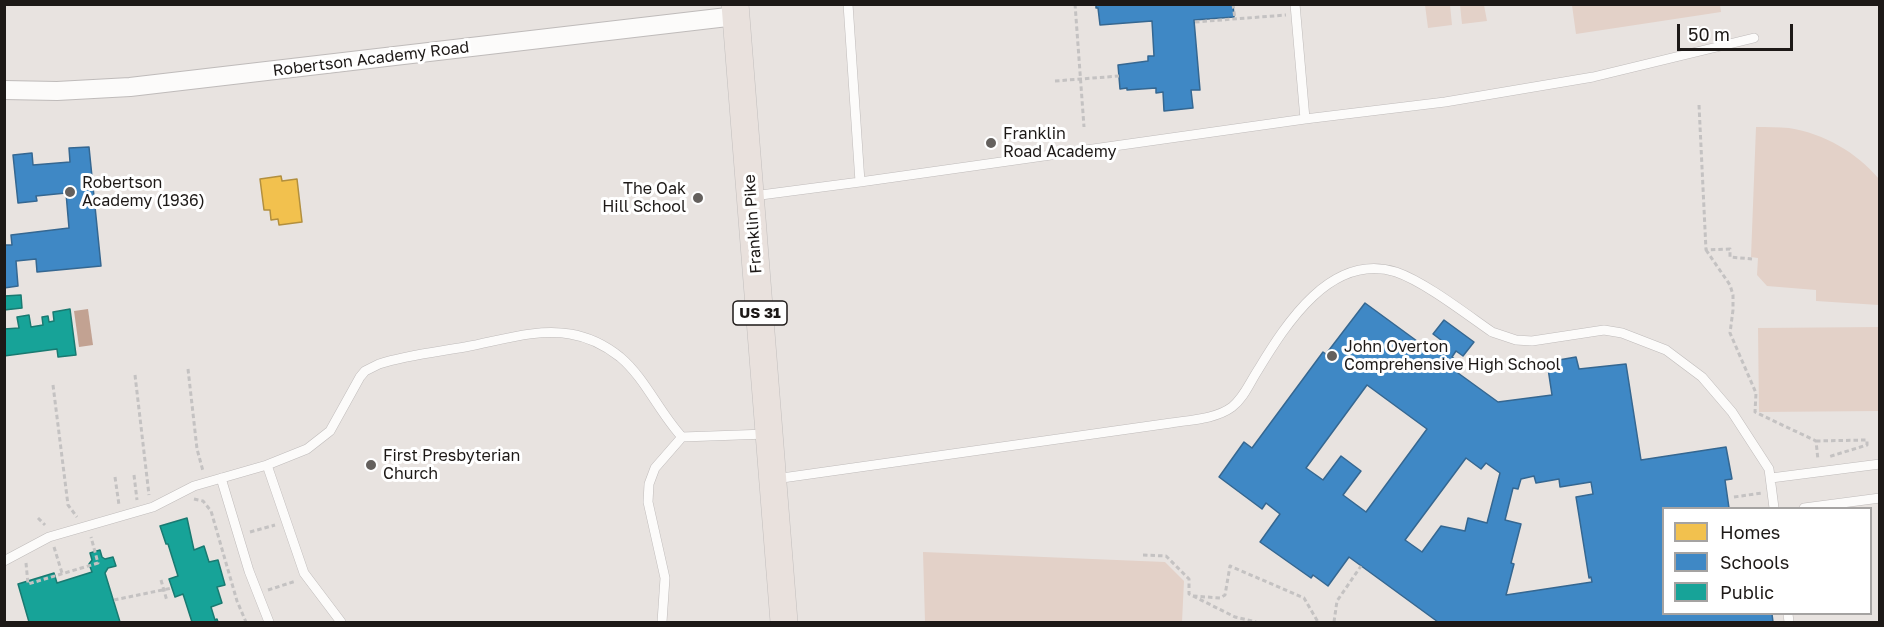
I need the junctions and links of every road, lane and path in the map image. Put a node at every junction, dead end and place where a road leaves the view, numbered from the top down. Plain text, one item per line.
1 (848, 4) edge
2 (1075, 4) edge
3 (1233, 4) edge
4 (1296, 9) edge
5 (736, 10) edge
6 (1234, 19) junction
7 (1195, 22) dead end
8 (1754, 38) dead end
9 (1119, 76) dead end
10 (1080, 79) junction
11 (1055, 81) dead end
12 (4, 90) edge
13 (1699, 105) dead end
14 (1305, 119) junction
15 (1084, 127) dead end
16 (860, 182) junction
17 (751, 197) junction
18 (1706, 250) junction
19 (1752, 259) dead end
20 (188, 369) dead end
21 (135, 375) dead end
22 (53, 385) dead end
23 (769, 434) junction
24 (682, 437) junction
25 (1816, 441) junction
26 (1880, 464) edge
27 (267, 465) junction
28 (134, 475) dead end
29 (115, 477) dead end
30 (221, 478) junction
31 (1771, 478) junction
32 (772, 479) junction
33 (206, 483) junction
34 (1772, 492) junction
35 (1734, 497) dead end
36 (1880, 498) edge
37 (191, 500) dead end
38 (127, 502) dead end
39 (119, 504) junction
40 (110, 507) dead end
41 (1774, 507) edge
42 (1812, 507) edge
43 (84, 514) dead end
44 (77, 517) junction
45 (38, 518) dead end
46 (68, 519) dead end
47 (286, 522) junction
48 (51, 524) dead end
49 (101, 534) dead end
50 (91, 537) junction
51 (239, 537) junction
52 (86, 538) dead end
53 (55, 547) dead end
54 (221, 547) junction
55 (1143, 555) dead end
56 (32, 559) dead end
57 (4, 561) edge
58 (26, 561) junction
59 (1361, 566) dead end
60 (18, 567) dead end
61 (62, 573) junction
62 (306, 577) junction
63 (161, 580) dead end
64 (172, 588) dead end
65 (164, 590) junction
66 (256, 592) junction
67 (235, 593) junction
68 (1193, 596) junction
69 (114, 600) dead end
70 (167, 601) dead end
71 (246, 622) edge
72 (269, 622) edge
73 (341, 622) edge
74 (662, 622) edge
75 (784, 622) edge
76 (1256, 622) edge
77 (1317, 622) edge
78 (1334, 622) edge

1 - 16 lane
2 - 10 path
3 - 6 path
4 - 6 path
4 - 14 lane
5 - 12 street, Robertson Academy Road
5 - 17 main road, Franklin Pike / US 31
6 - 7 path
8 - 14 lane
9 - 10 path
10 - 11 path
10 - 15 path
13 - 18 path
14 - 16 lane
16 - 17 lane
17 - 23 main road, Franklin Pike / US 31
18 - 19 path
18 - 25 path
20 - 33 path
21 - 28 path
22 - 44 path
23 - 24 lane
23 - 32 main road, Franklin Pike / US 31
24 - 27 lane
24 - 74 lane
25 - 25 path
26 - 31 lane
27 - 30 lane
27 - 47 lane
29 - 39 path
30 - 33 lane
30 - 51 lane
31 - 32 lane
31 - 34 lane
32 - 75 main road, Franklin Pike / US 31
33 - 57 lane
34 - 35 path
34 - 41 lane
36 - 42 lane
37 - 54 path
38 - 39 path
39 - 40 path
43 - 44 path
44 - 46 path
45 - 48 path
47 - 51 path
47 - 62 lane
49 - 50 path
50 - 52 path
50 - 61 path
51 - 54 path
51 - 66 lane
53 - 61 path
54 - 67 path
55 - 68 path
56 - 58 path
58 - 60 path
58 - 61 path
59 - 78 path
62 - 66 path
62 - 73 lane
63 - 65 path
64 - 65 path
65 - 69 path
65 - 70 path
66 - 67 path
66 - 72 lane
67 - 71 path
68 - 76 path
68 - 77 path

